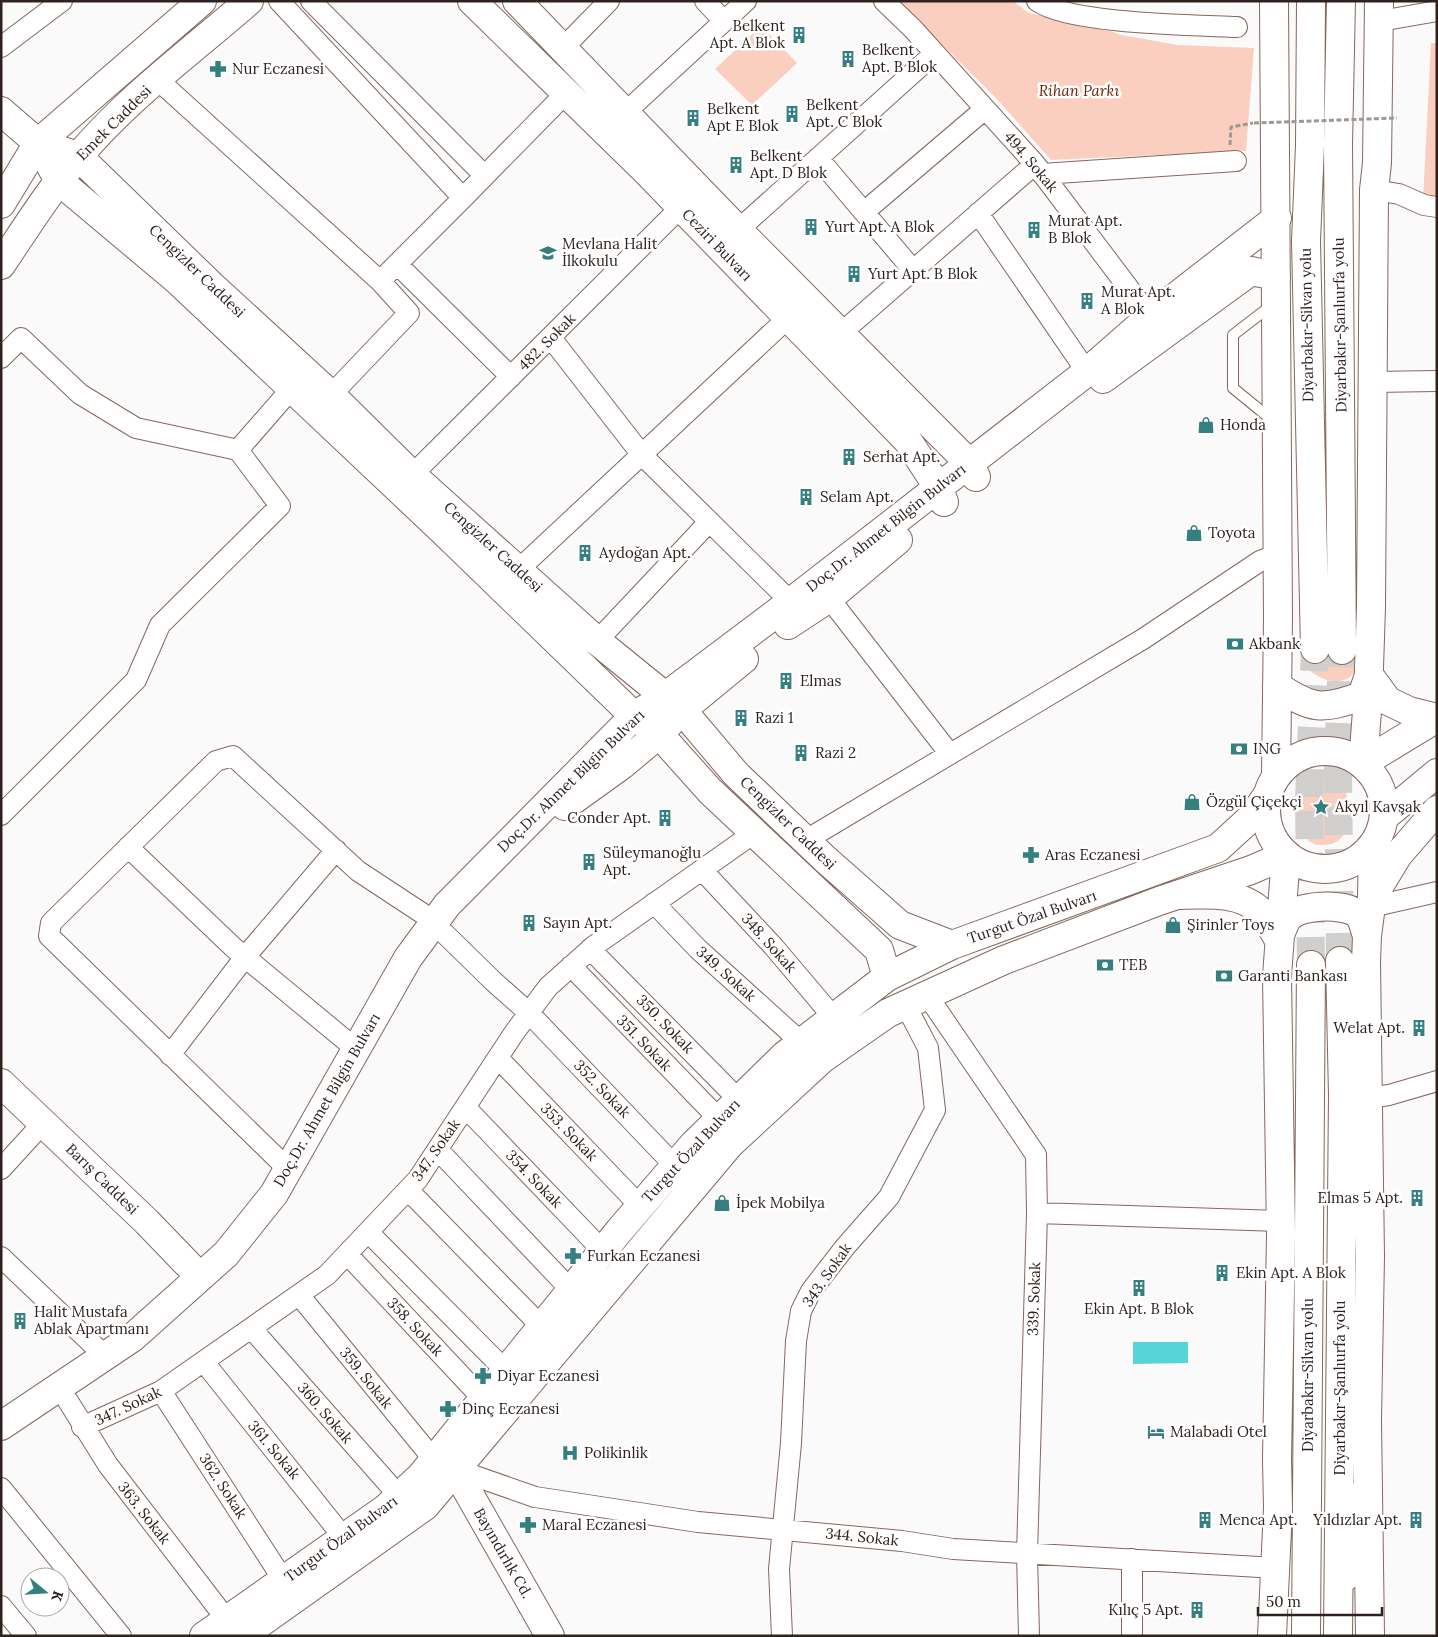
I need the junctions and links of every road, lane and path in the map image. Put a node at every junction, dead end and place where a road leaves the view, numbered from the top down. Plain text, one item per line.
1 (62, 1) edge
2 (202, 1) edge
3 (249, 1) edge
4 (279, 1) edge
5 (311, 1) edge
6 (472, 1) edge
7 (517, 1) edge
8 (609, 1) edge
9 (704, 1) edge
10 (746, 1) edge
11 (884, 1) edge
12 (1037, 1) edge
13 (1274, 1) edge
14 (1295, 1) edge
15 (1311, 1) edge
16 (1341, 1) edge
17 (1361, 1) edge
18 (1380, 11) edge
19 (1437, 11) edge
20 (724, 21) junction
21 (1237, 27) dead end
22 (1, 47) edge
23 (562, 49) junction
24 (935, 54) junction
25 (158, 80) junction
26 (565, 94) junction
27 (985, 109) junction
28 (1, 111) edge
29 (1397, 118) dead end
30 (614, 123) junction
31 (1231, 127) dead end
32 (38, 143) junction
33 (1310, 145) junction
34 (78, 156) junction
35 (818, 158) junction
36 (1236, 161) dead end
37 (1038, 169) junction
38 (484, 175) junction
39 (59, 181) junction
40 (1374, 190) junction
41 (463, 198) junction
42 (1, 204) edge
43 (1437, 207) edge
44 (681, 208) junction
45 (864, 212) junction
46 (978, 213) junction
47 (1276, 218) junction
48 (1339, 223) junction
49 (738, 230) junction
50 (397, 264) junction
51 (1, 265) edge
52 (913, 270) junction
53 (380, 281) junction
54 (1276, 289) junction
55 (788, 318) junction
56 (1157, 326) junction
57 (840, 334) junction
58 (551, 338) junction
59 (1, 358) edge
60 (1087, 372) junction
61 (511, 377) junction
62 (1437, 381) edge
63 (1372, 382) junction
64 (292, 388) junction
65 (331, 395) junction
66 (1277, 424) junction
67 (238, 450) junction
68 (642, 455) junction
69 (973, 470) junction
70 (412, 474) junction
71 (941, 494) junction
72 (709, 522) junction
73 (1278, 554) junction
74 (518, 570) junction
75 (829, 598) junction
76 (791, 602) junction
77 (597, 641) junction
78 (1315, 649) tunnel mouth
79 (1342, 650) tunnel mouth
80 (1369, 674) junction
81 (1277, 686) junction
82 (674, 703) junction
83 (634, 716) junction
84 (1437, 718) edge
85 (659, 734) junction
86 (949, 753) junction
87 (1363, 763) junction
88 (1437, 773) edge
89 (1272, 785) junction
90 (1437, 810) edge
91 (1, 815) edge
92 (1384, 817) junction
93 (754, 833) junction
94 (806, 840) junction
95 (1373, 846) junction
96 (128, 847) junction
97 (336, 850) junction
98 (1286, 855) junction
99 (702, 870) junction
100 (1437, 892) edge
101 (1180, 895) junction
102 (1372, 902) junction
103 (654, 904) junction
104 (440, 927) junction
105 (1367, 936) junction
106 (1279, 940) junction
107 (952, 945) junction
108 (590, 949) junction
109 (245, 957) junction
110 (1340, 961) tunnel mouth
111 (1311, 965) tunnel mouth
112 (571, 966) junction
113 (887, 977) junction
114 (916, 999) junction
115 (529, 1013) junction
116 (834, 1018) junction
117 (802, 1043) junction
118 (356, 1049) junction
119 (170, 1055) junction
120 (498, 1058) junction
121 (1437, 1081) edge
122 (1, 1083) edge
123 (1368, 1098) junction
124 (738, 1100) junction
125 (466, 1108) junction
126 (719, 1119) junction
127 (44, 1122) junction
128 (438, 1150) junction
129 (675, 1166) junction
130 (1, 1169) edge
131 (288, 1170) junction
132 (408, 1190) junction
133 (640, 1206) junction
134 (1037, 1212) junction
135 (1281, 1221) junction
136 (368, 1232) junction
137 (603, 1251) junction
138 (347, 1254) junction
139 (2, 1260) edge
140 (200, 1277) junction
141 (571, 1290) junction
142 (299, 1295) junction
143 (542, 1327) junction
144 (252, 1329) junction
145 (105, 1356) junction
146 (204, 1362) junction
147 (506, 1371) junction
148 (162, 1391) junction
149 (483, 1399) junction
150 (68, 1402) junction
151 (1, 1426) edge
152 (82, 1427) junction
153 (1, 1447) edge
154 (1369, 1464) junction
155 (444, 1465) junction
156 (1, 1488) edge
157 (399, 1496) junction
158 (783, 1528) junction
159 (344, 1538) junction
160 (1027, 1554) junction
161 (1132, 1559) junction
162 (1275, 1568) junction
163 (284, 1581) junction
164 (1307, 1589) junction
165 (1, 1606) edge
166 (1338, 1607) junction
167 (234, 1628) edge
168 (26, 1636) edge
169 (121, 1636) edge
170 (204, 1636) edge
171 (550, 1636) edge
172 (782, 1636) edge
173 (1029, 1636) edge
174 (1132, 1636) edge
175 (1272, 1636) edge
176 (1300, 1636) edge
177 (1306, 1636) edge
178 (1338, 1636) edge
179 (1370, 1636) edge

1 - 22 street
2 - 32 main road, Emek Caddesi
3 - 25 main road, Emek Caddesi
4 - 41 street
5 - 38 street
6 - 26 main road, Ceziri Bulvarı
7 - 23 main road, Ceziri Bulvarı
8 - 23 street
9 - 20 street
10 - 20 street
11 - 24 street, 494. Sokak
12 - 21 street
13 - 47 main road
14 - 33 main road
15 - 33 main road, Diyarbakır-Silvan yolu
16 - 48 main road, Diyarbakır-Şanlıurfa yolu
17 - 48 main road
18 - 19 street
18 - 40 main road
20 - 30 street
23 - 30 main road, Ceziri Bulvarı
24 - 27 street, 494. Sokak
24 - 35 street
25 - 34 main road, Emek Caddesi
25 - 53 street
26 - 30 main road, Ceziri Bulvarı
26 - 38 street
27 - 37 street, 494. Sokak
27 - 45 street
28 - 32 main road, Cengizler Caddesi
29 - 31 path, bridge
30 - 44 main road, Ceziri Bulvarı
30 - 49 main road, Ceziri Bulvarı
32 - 34 main road, Cengizler Caddesi
32 - 39 main road, Cengizler Caddesi
32 - 42 main road, Emek Caddesi
33 - 78 main road, Diyarbakır-Silvan yolu
34 - 39 main road, Emek Caddesi
34 - 65 main road, Cengizler Caddesi
35 - 45 street
35 - 49 street
36 - 37 street
37 - 46 street
37 - 56 street, 494. Sokak
38 - 41 street
39 - 51 main road, Emek Caddesi
39 - 64 main road, Cengizler Caddesi
40 - 43 street
40 - 63 main road
41 - 50 street
44 - 55 main road, Ceziri Bulvarı
44 - 58 street, 482. Sokak
45 - 52 street
46 - 52 street
46 - 60 street
47 - 54 main road
47 - 56 main road, Doç.Dr. Ahmet Bilgin Bulvarı
48 - 79 main road, Diyarbakır-Şanlıurfa yolu
49 - 57 main road, Ceziri Bulvarı
50 - 53 street
50 - 61 street
52 - 57 street
53 - 65 street
54 - 56 main road, Doç.Dr. Ahmet Bilgin Bulvarı
54 - 66 main road
54 - 66 lane
55 - 68 street
55 - 71 main road, Ceziri Bulvarı
56 - 60 main road, Doç.Dr. Ahmet Bilgin Bulvarı
56 - 69 main road, Doç.Dr. Ahmet Bilgin Bulvarı
57 - 69 main road, Ceziri Bulvarı
58 - 61 street, 482. Sokak
58 - 68 street
59 - 67 street
60 - 69 main road, Doç.Dr. Ahmet Bilgin Bulvarı
61 - 70 street, 482. Sokak
62 - 63 street
63 - 80 main road
64 - 67 street
64 - 83 main road, Cengizler Caddesi
65 - 70 main road, Cengizler Caddesi
66 - 73 main road
67 - 91 street
68 - 72 street
68 - 74 street
69 - 71 main road, Doç.Dr. Ahmet Bilgin Bulvarı
70 - 74 main road, Cengizler Caddesi
71 - 75 main road, Doç.Dr. Ahmet Bilgin Bulvarı
71 - 76 main road, Doç.Dr. Ahmet Bilgin Bulvarı
72 - 76 street
72 - 77 street
73 - 81 main road
73 - 86 street
74 - 77 main road, Cengizler Caddesi
75 - 82 main road, Doç.Dr. Ahmet Bilgin Bulvarı
75 - 86 street
76 - 82 main road, Doç.Dr. Ahmet Bilgin Bulvarı
77 - 82 main road, Cengizler Caddesi
80 - 81 main road
80 - 84 main road
80 - 87 main road
81 - 89 main road
82 - 83 main road, Doç.Dr. Ahmet Bilgin Bulvarı
82 - 85 main road, Doç.Dr. Ahmet Bilgin Bulvarı
82 - 94 main road, Cengizler Caddesi
83 - 85 main road, Cengizler Caddesi
83 - 104 main road, Doç.Dr. Ahmet Bilgin Bulvarı
84 - 87 main road
85 - 93 main road, Cengizler Caddesi
85 - 104 main road, Doç.Dr. Ahmet Bilgin Bulvarı
86 - 94 street
87 - 89 main road
87 - 92 main road
88 - 92 main road
89 - 98 main road
89 - 107 main road, Turgut Özal Bulvarı
90 - 102 main road
92 - 95 main road
93 - 99 street, 347. Sokak
93 - 113 main road, Cengizler Caddesi
94 - 107 main road, Cengizler Caddesi
95 - 98 main road
95 - 102 main road
96 - 97 street, 352. Sokak
96 - 109 street
96 - 119 street
97 - 104 street, 352. Sokak
97 - 109 street
98 - 101 main road, Turgut Özal Bulvarı
98 - 106 main road
99 - 103 street, 347. Sokak
99 - 116 street, 348. Sokak
100 - 102 street
101 - 106 main road
101 - 114 main road, Turgut Özal Bulvarı
102 - 105 main road
103 - 108 street, 347. Sokak
103 - 117 street, 349. Sokak
104 - 115 street, 352. Sokak
104 - 118 main road, Doç.Dr. Ahmet Bilgin Bulvarı
104 - 150 main road, Doç.Dr. Ahmet Bilgin Bulvarı
105 - 106 main road
105 - 123 main road
106 - 135 main road
107 - 113 main road, Turgut Özal Bulvarı
108 - 112 street, 347. Sokak
108 - 124 street, 350. Sokak
109 - 118 street
109 - 119 street
110 - 166 main road, Diyarbakır-Şanlıurfa yolu
111 - 164 main road, Diyarbakır-Silvan yolu
112 - 115 street, 347. Sokak
112 - 126 street, 351. Sokak
113 - 116 main road, Turgut Özal Bulvarı
114 - 134 street, 339. Sokak
114 - 155 main road, Turgut Özal Bulvarı
114 - 158 street, 343. Sokak
115 - 120 street, 347. Sokak
115 - 129 street, 352. Sokak
116 - 117 main road, Turgut Özal Bulvarı
117 - 124 main road, Turgut Özal Bulvarı
118 - 131 main road, Doç.Dr. Ahmet Bilgin Bulvarı
119 - 131 street
120 - 125 street, 347. Sokak
120 - 133 street, 353. Sokak
121 - 123 street
122 - 127 main road, Barış Caddesi
123 - 154 main road
124 - 126 main road, Turgut Özal Bulvarı
125 - 128 street, 347. Sokak
125 - 137 street, 354. Sokak
126 - 129 main road, Turgut Özal Bulvarı
127 - 130 street
127 - 140 main road, Barış Caddesi
128 - 132 street, 347. Sokak
128 - 141 street
129 - 133 main road, Turgut Özal Bulvarı
131 - 140 main road, Doç.Dr. Ahmet Bilgin Bulvarı
132 - 136 street, 347. Sokak
132 - 143 street
133 - 137 main road, Turgut Özal Bulvarı
134 - 135 street
134 - 160 street, 339. Sokak
135 - 162 main road
136 - 138 street, 347. Sokak
136 - 147 street
137 - 141 main road, Turgut Özal Bulvarı
138 - 142 street, 347. Sokak
138 - 149 street, 358. Sokak
139 - 145 street
140 - 145 main road, Doç.Dr. Ahmet Bilgin Bulvarı
141 - 143 main road, Turgut Özal Bulvarı
142 - 144 street, 347. Sokak
142 - 155 street, 359. Sokak
143 - 147 main road, Turgut Özal Bulvarı
144 - 146 street, 347. Sokak
144 - 157 street, 360. Sokak
145 - 151 main road, Doç.Dr. Ahmet Bilgin Bulvarı
146 - 148 street, 347. Sokak
146 - 159 street, 361. Sokak
147 - 149 main road, Turgut Özal Bulvarı
148 - 152 street, 347. Sokak
148 - 163 street, 362. Sokak
149 - 155 main road, Turgut Özal Bulvarı
150 - 152 street, 363. Sokak
150 - 153 main road, Doç.Dr. Ahmet Bilgin Bulvarı
152 - 167 street, 363. Sokak
154 - 166 main road
154 - 179 main road
155 - 157 main road, Turgut Özal Bulvarı
155 - 158 street, 344. Sokak
155 - 167 main road, Turgut Özal Bulvarı
155 - 171 main road, Bayındırlık Cd.
156 - 169 street
157 - 159 main road, Turgut Özal Bulvarı
158 - 160 street, 344. Sokak
158 - 172 street, 343. Sokak
159 - 163 main road, Turgut Özal Bulvarı
160 - 161 street, 344. Sokak
160 - 173 street, 339. Sokak
161 - 162 street, 344. Sokak
161 - 174 street
162 - 175 main road
163 - 167 main road, Turgut Özal Bulvarı
164 - 176 main road
164 - 177 main road, Diyarbakır-Silvan yolu
165 - 168 street
166 - 178 main road, Diyarbakır-Şanlıurfa yolu
167 - 170 main road, Turgut Özal Bulvarı

